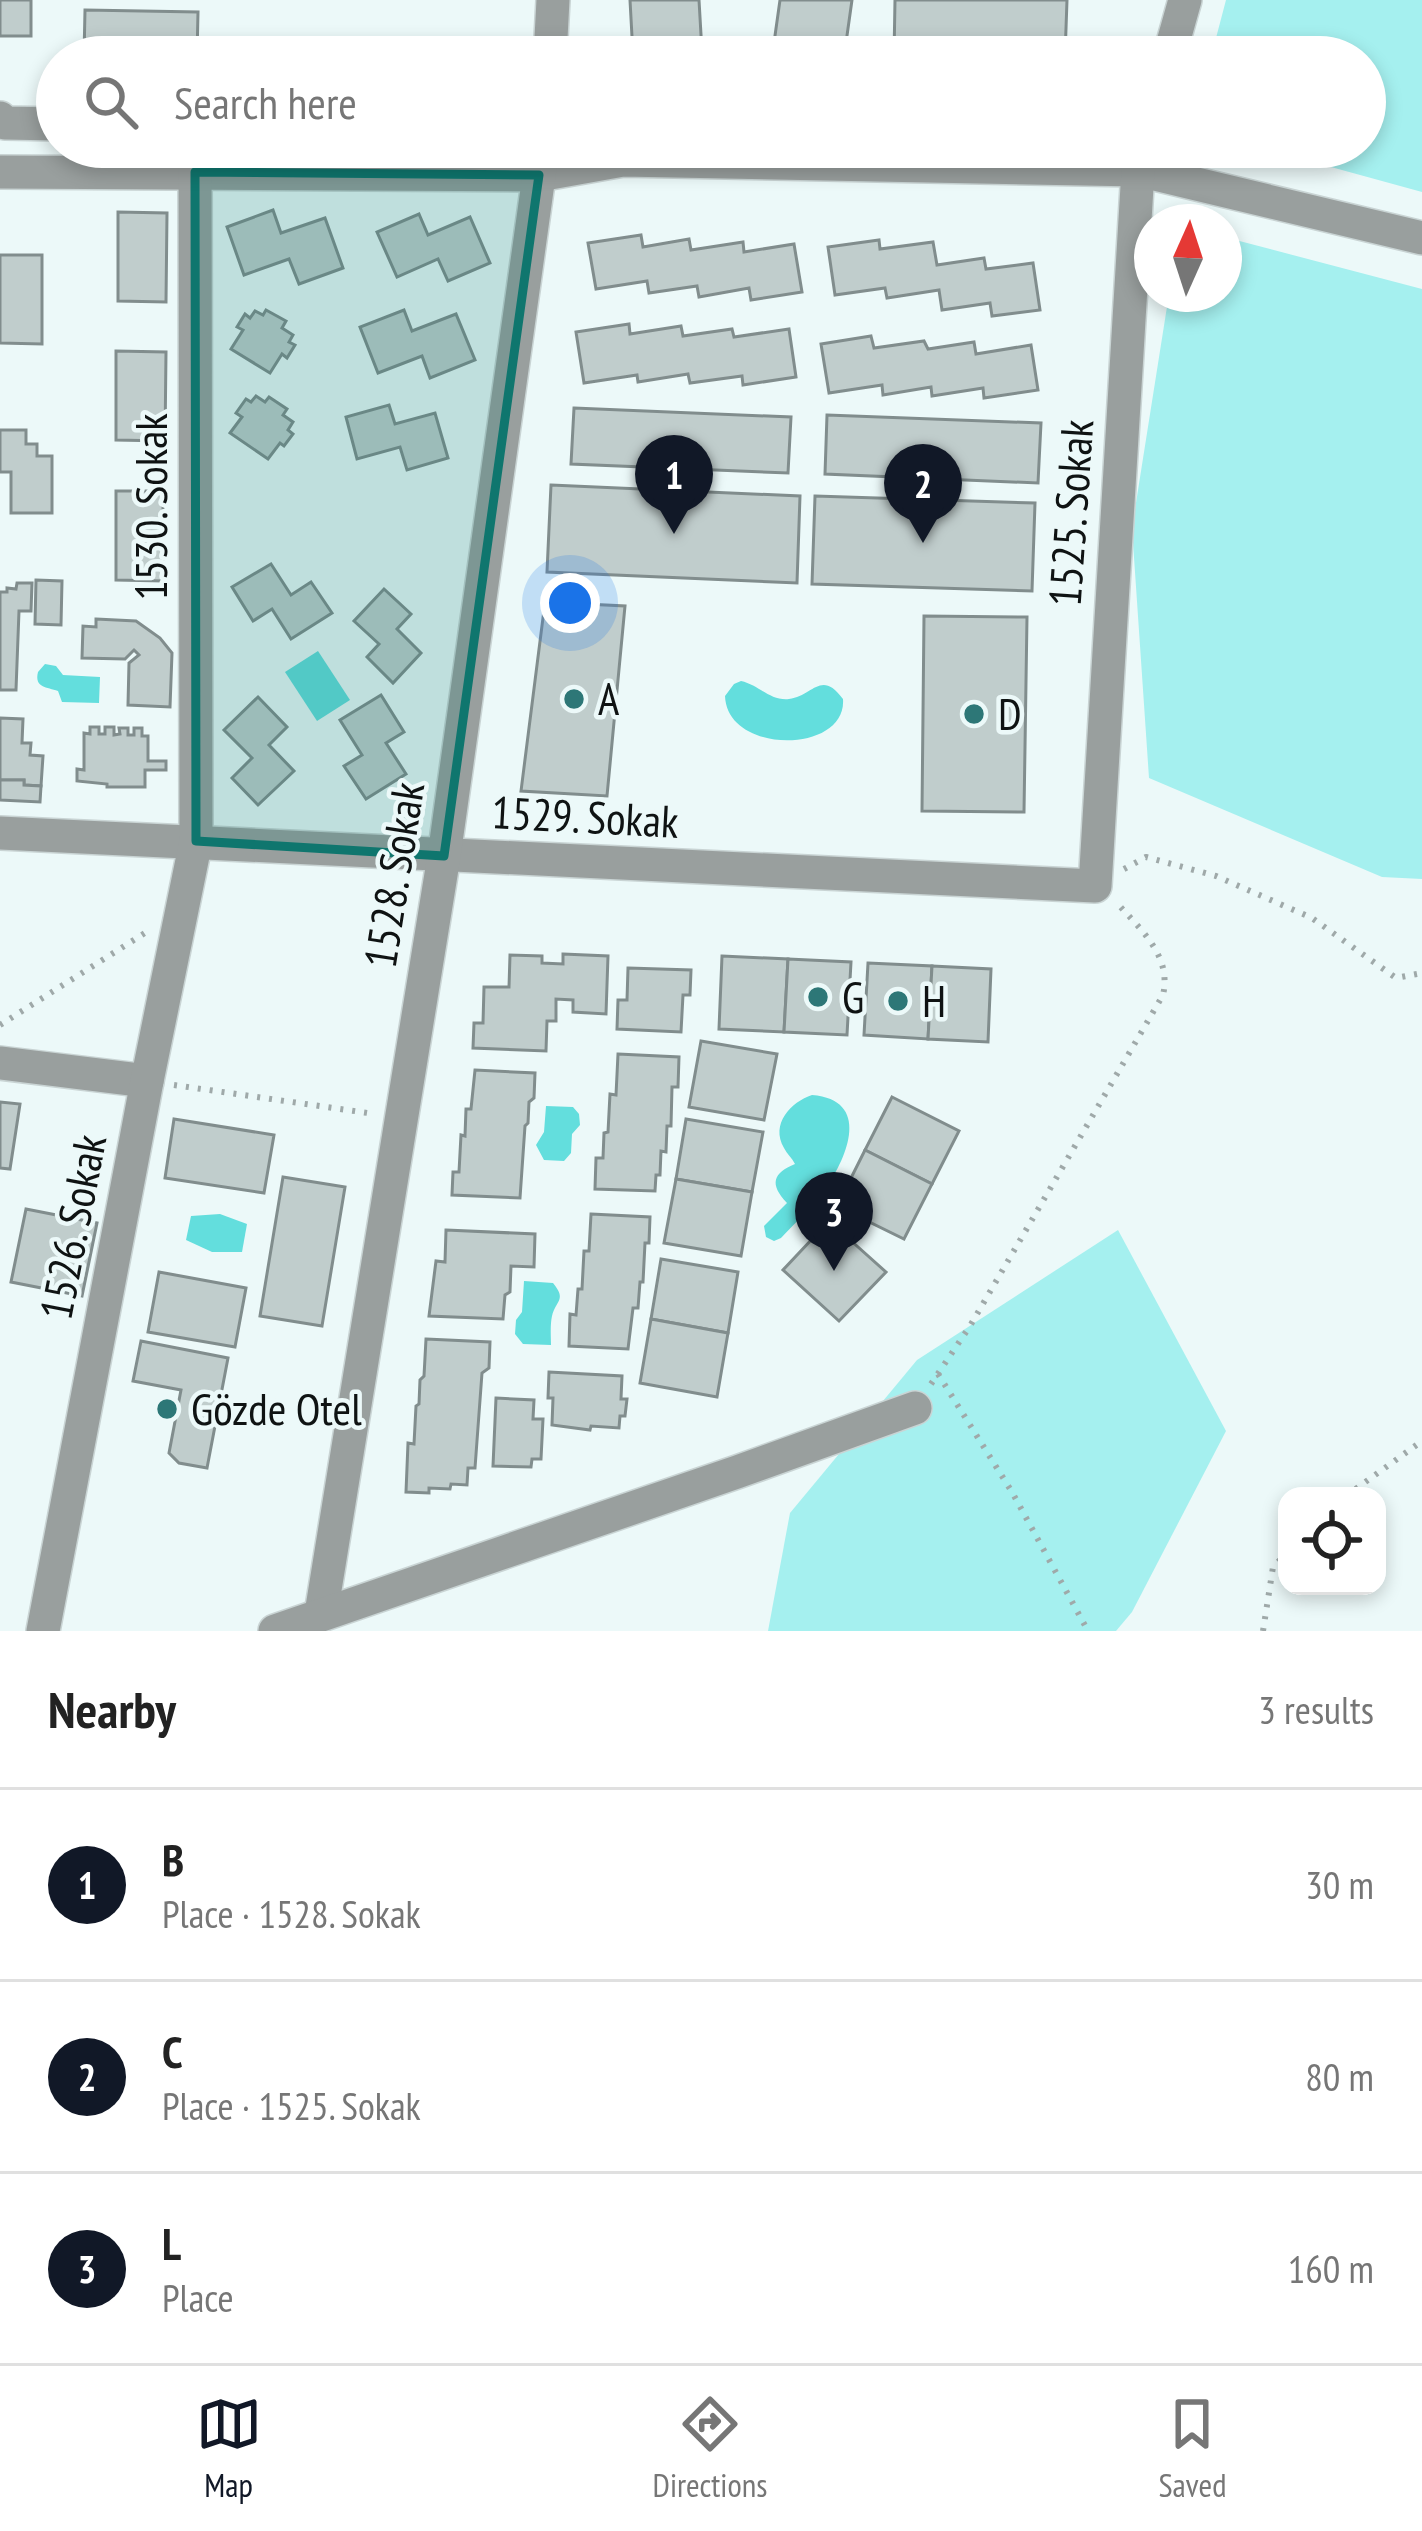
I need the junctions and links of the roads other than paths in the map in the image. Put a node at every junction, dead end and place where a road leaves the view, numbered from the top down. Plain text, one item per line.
1 (553, 0) edge
2 (1185, 0) edge
3 (551, 36) edge
4 (1175, 36) edge
5 (0, 118) edge
6 (36, 124) edge
7 (60, 168) edge
8 (195, 168) edge
9 (540, 168) edge
10 (1141, 168) edge
11 (1177, 168) edge
12 (0, 172) edge
13 (1422, 238) edge
14 (0, 833) edge
15 (196, 842) junction
16 (444, 856) junction
17 (1095, 886) joint
18 (0, 1063) edge
19 (147, 1081) junction
20 (915, 1408) road end
21 (320, 1614) junction
22 (43, 1631) edge
23 (274, 1631) edge

1 - 3 street
2 - 4 street
5 - 6 street
7 - 12 street
8 - 15 street, 1530. Sokak
9 - 16 street, 1528. Sokak
10 - 17 street, 1525. Sokak
11 - 13 street
14 - 15 street, 1529. Sokak
15 - 16 street, 1529. Sokak
15 - 19 street, 1526. Sokak
16 - 17 street, 1529. Sokak
16 - 21 street, 1528. Sokak
18 - 19 street
19 - 22 street, 1526. Sokak
20 - 21 street
21 - 23 street

